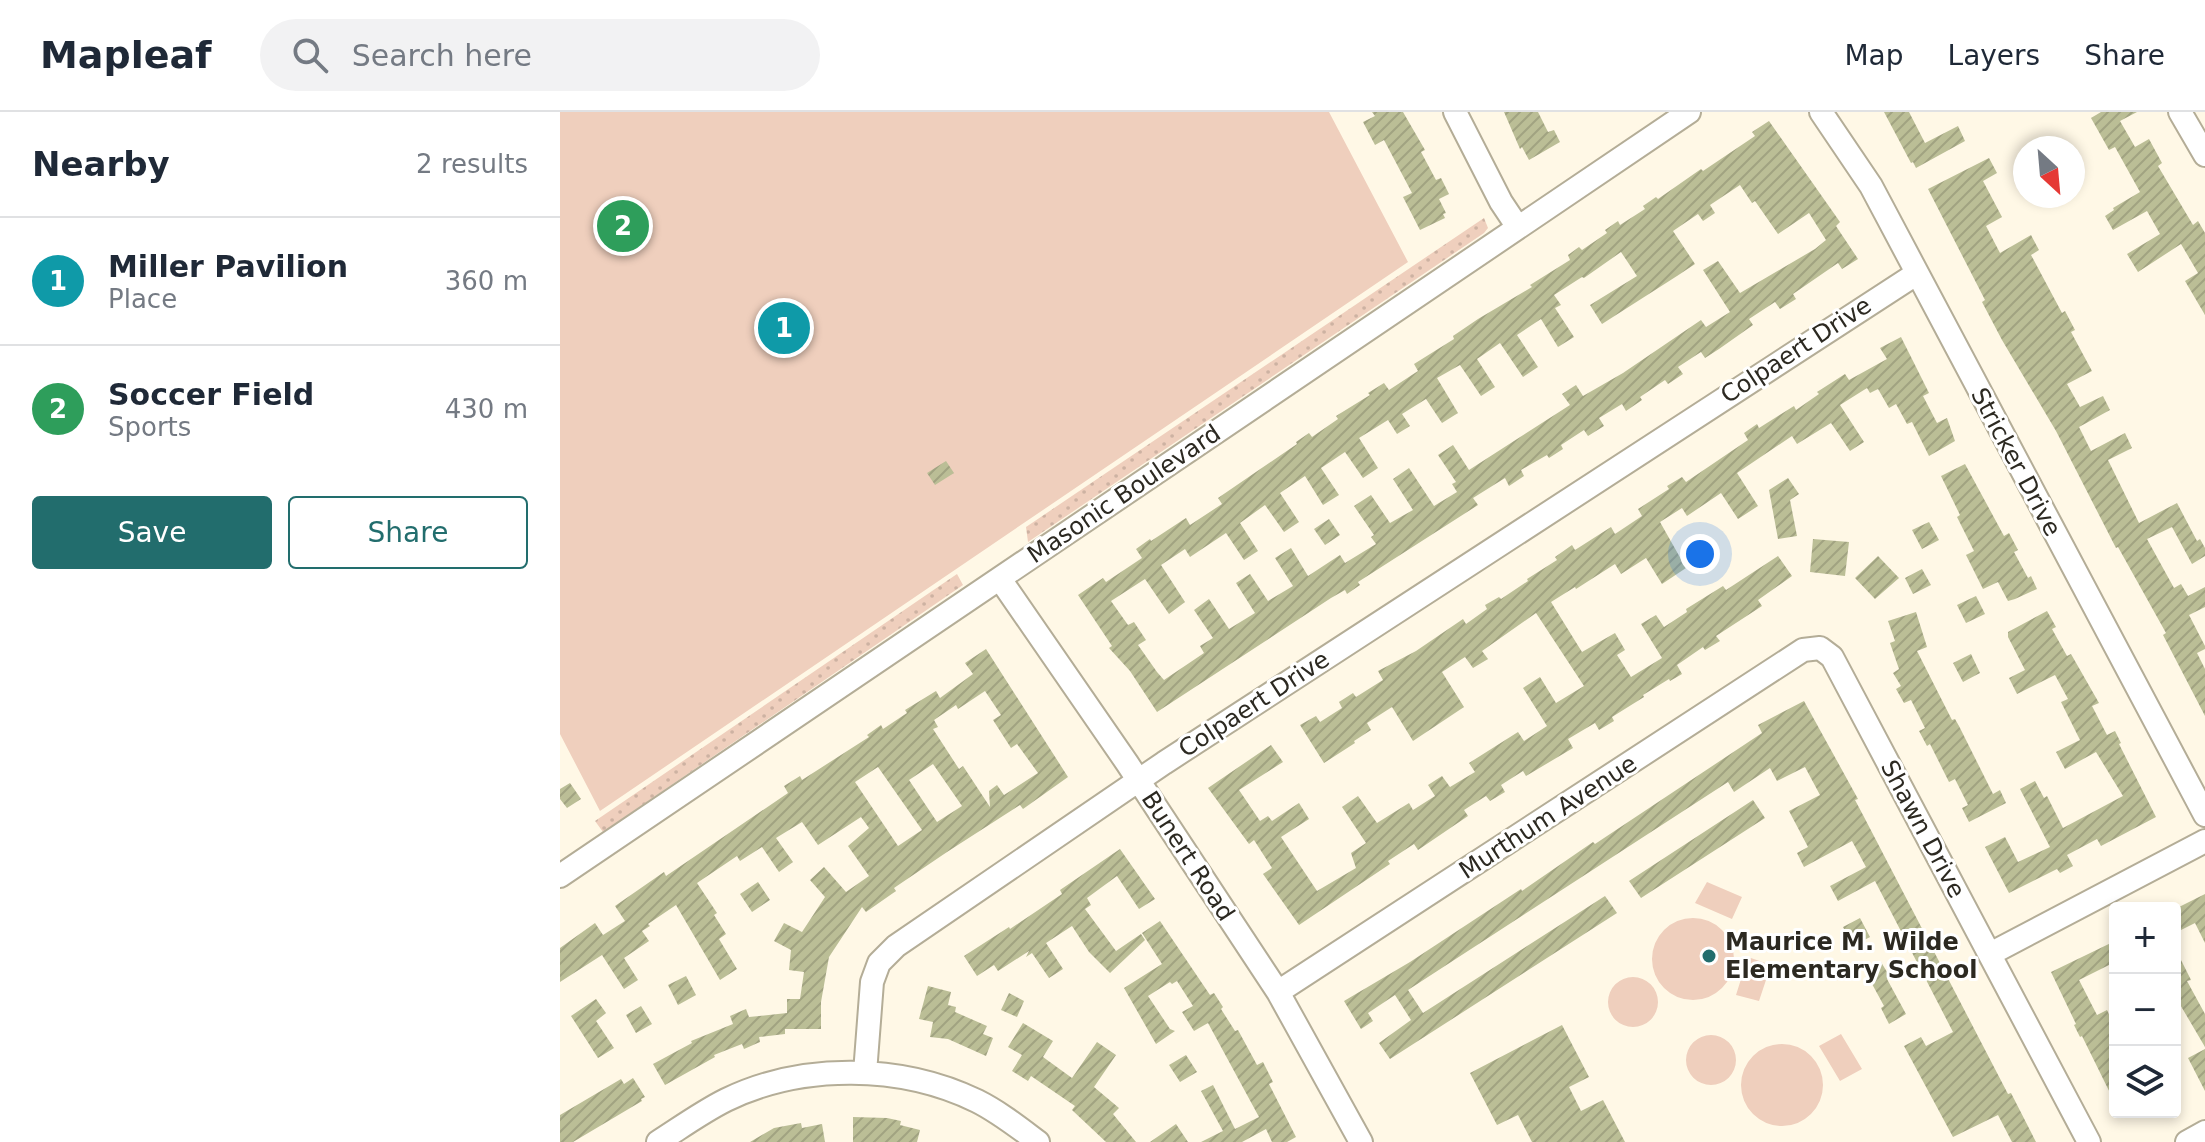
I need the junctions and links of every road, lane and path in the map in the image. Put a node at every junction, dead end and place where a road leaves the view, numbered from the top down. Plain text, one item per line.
1 (1455, 112) edge
2 (1689, 112) edge
3 (1821, 112) edge
4 (2190, 115) edge
5 (2205, 155) edge
6 (1517, 226) junction
7 (1916, 274) junction
8 (1000, 579) junction
9 (1820, 648) joint
10 (1139, 780) junction
11 (2205, 815) edge
12 (2205, 841) edge
13 (560, 876) edge
14 (1990, 954) junction
15 (1278, 992) junction
16 (865, 1073) junction
17 (2205, 1132) edge
18 (658, 1142) edge
19 (1038, 1142) edge
20 (1361, 1142) edge
21 (2089, 1142) edge
22 (2187, 1142) edge

1 - 6 street
2 - 6 street, Masonic Boulevard
3 - 7 street, Stricker Drive
4 - 5 street
6 - 8 street, Masonic Boulevard
7 - 10 street, Colpaert Drive
7 - 11 street, Stricker Drive
8 - 10 street, Bunert Road
8 - 13 street, Masonic Boulevard
9 - 14 street, Shawn Drive
9 - 15 street, Murthum Avenue
10 - 15 street, Bunert Road
10 - 16 street, Colpaert Drive
12 - 14 street
14 - 21 street, Shawn Drive
15 - 20 street, Bunert Road
16 - 18 street
16 - 19 street
17 - 22 street

